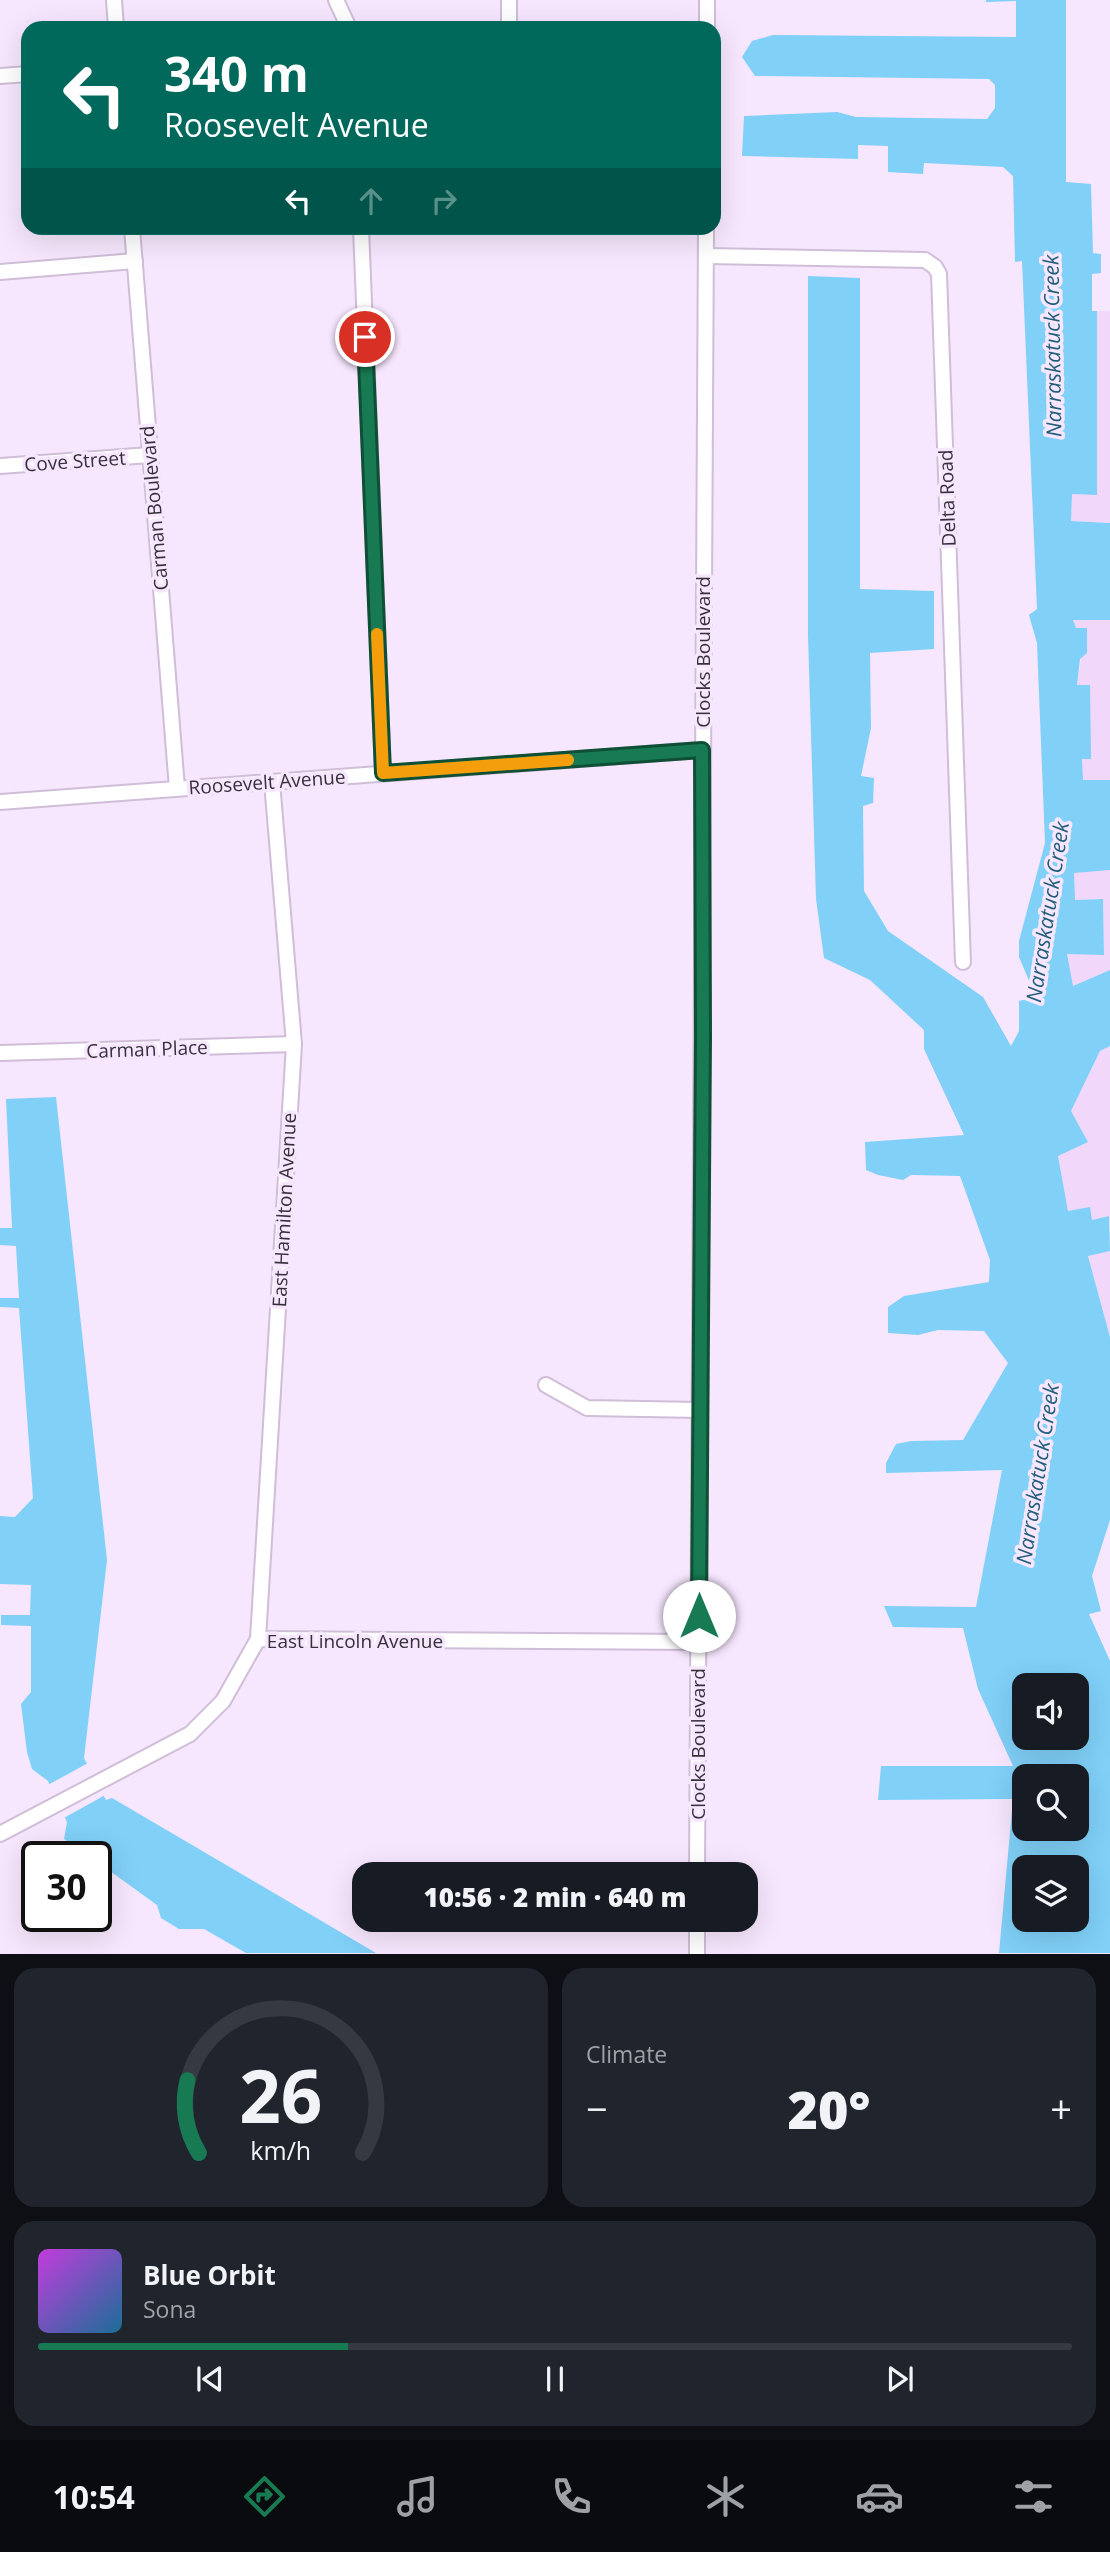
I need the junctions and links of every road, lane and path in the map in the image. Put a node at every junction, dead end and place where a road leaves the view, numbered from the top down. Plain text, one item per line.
1 (114, 0) edge
2 (336, 0) edge
3 (509, 0) edge
4 (708, 0) edge
5 (116, 21) edge
6 (346, 21) edge
7 (509, 21) edge
8 (707, 21) edge
9 (21, 74) edge
10 (0, 76) edge
11 (133, 235) edge
12 (361, 235) edge
13 (706, 235) edge
14 (706, 256) junction
15 (135, 261) junction
16 (0, 272) edge
17 (150, 455) junction
18 (0, 466) edge
19 (702, 750) junction
20 (383, 773) junction
21 (272, 782) junction
22 (177, 788) junction
23 (0, 802) edge
24 (963, 962) dead end
25 (294, 1044) junction
26 (0, 1053) edge
27 (546, 1385) dead end
28 (700, 1410) junction
29 (258, 1639) junction
30 (698, 1642) junction
31 (0, 1834) edge
32 (697, 1862) edge
33 (697, 1932) edge
34 (697, 1954) edge

1 - 5 street
2 - 6 street
3 - 7 street
4 - 8 street
9 - 10 street
11 - 15 street, Carman Boulevard
12 - 20 street
13 - 14 street, Clocks Boulevard
14 - 19 street, Clocks Boulevard
14 - 24 street, Delta Road
15 - 16 street
15 - 17 street, Carman Boulevard
17 - 18 street, Cove Street
17 - 22 street, Carman Boulevard
19 - 20 street, Roosevelt Avenue
19 - 28 street, Clocks Boulevard
20 - 21 street, Roosevelt Avenue
21 - 22 street, Roosevelt Avenue
21 - 25 street, East Hamilton Avenue
22 - 23 street, Roosevelt Avenue
25 - 26 street, Carman Place
25 - 29 street, East Hamilton Avenue
27 - 28 street
28 - 30 street, Clocks Boulevard
29 - 30 street, East Lincoln Avenue
29 - 31 street, East Lincoln Avenue
30 - 32 street, Clocks Boulevard
33 - 34 street

